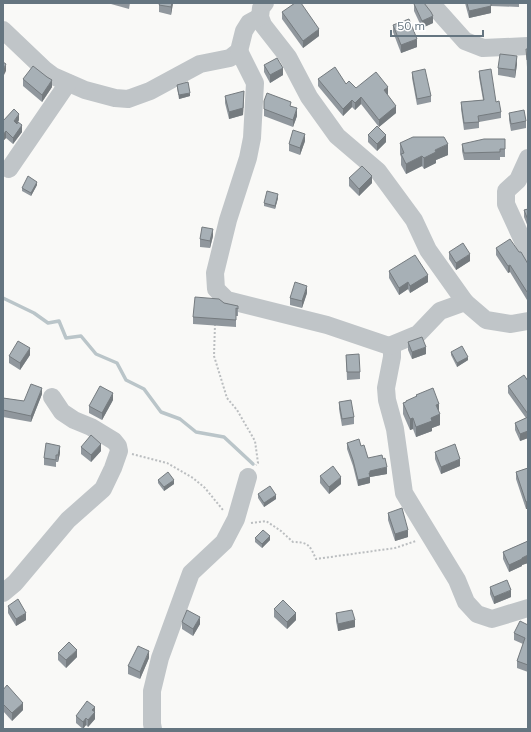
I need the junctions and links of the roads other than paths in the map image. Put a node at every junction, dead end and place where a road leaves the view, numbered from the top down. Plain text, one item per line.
1 (431, 3) edge
2 (262, 10) edge
3 (3, 30) edge
4 (528, 46) edge
5 (239, 51) junction
6 (68, 83) junction
7 (528, 158) edge
8 (9, 169) dead end
9 (528, 252) edge
10 (465, 302) junction
11 (528, 321) edge
12 (389, 346) junction
13 (52, 397) dead end
14 (248, 477) road end
15 (3, 593) edge
16 (528, 608) edge
17 (153, 729) edge

1 - 4 street
2 - 5 street
2 - 10 street
3 - 6 street
5 - 6 street
5 - 12 street
6 - 8 street
7 - 9 street
10 - 11 street
10 - 12 street
12 - 16 street
13 - 15 street
14 - 17 street

